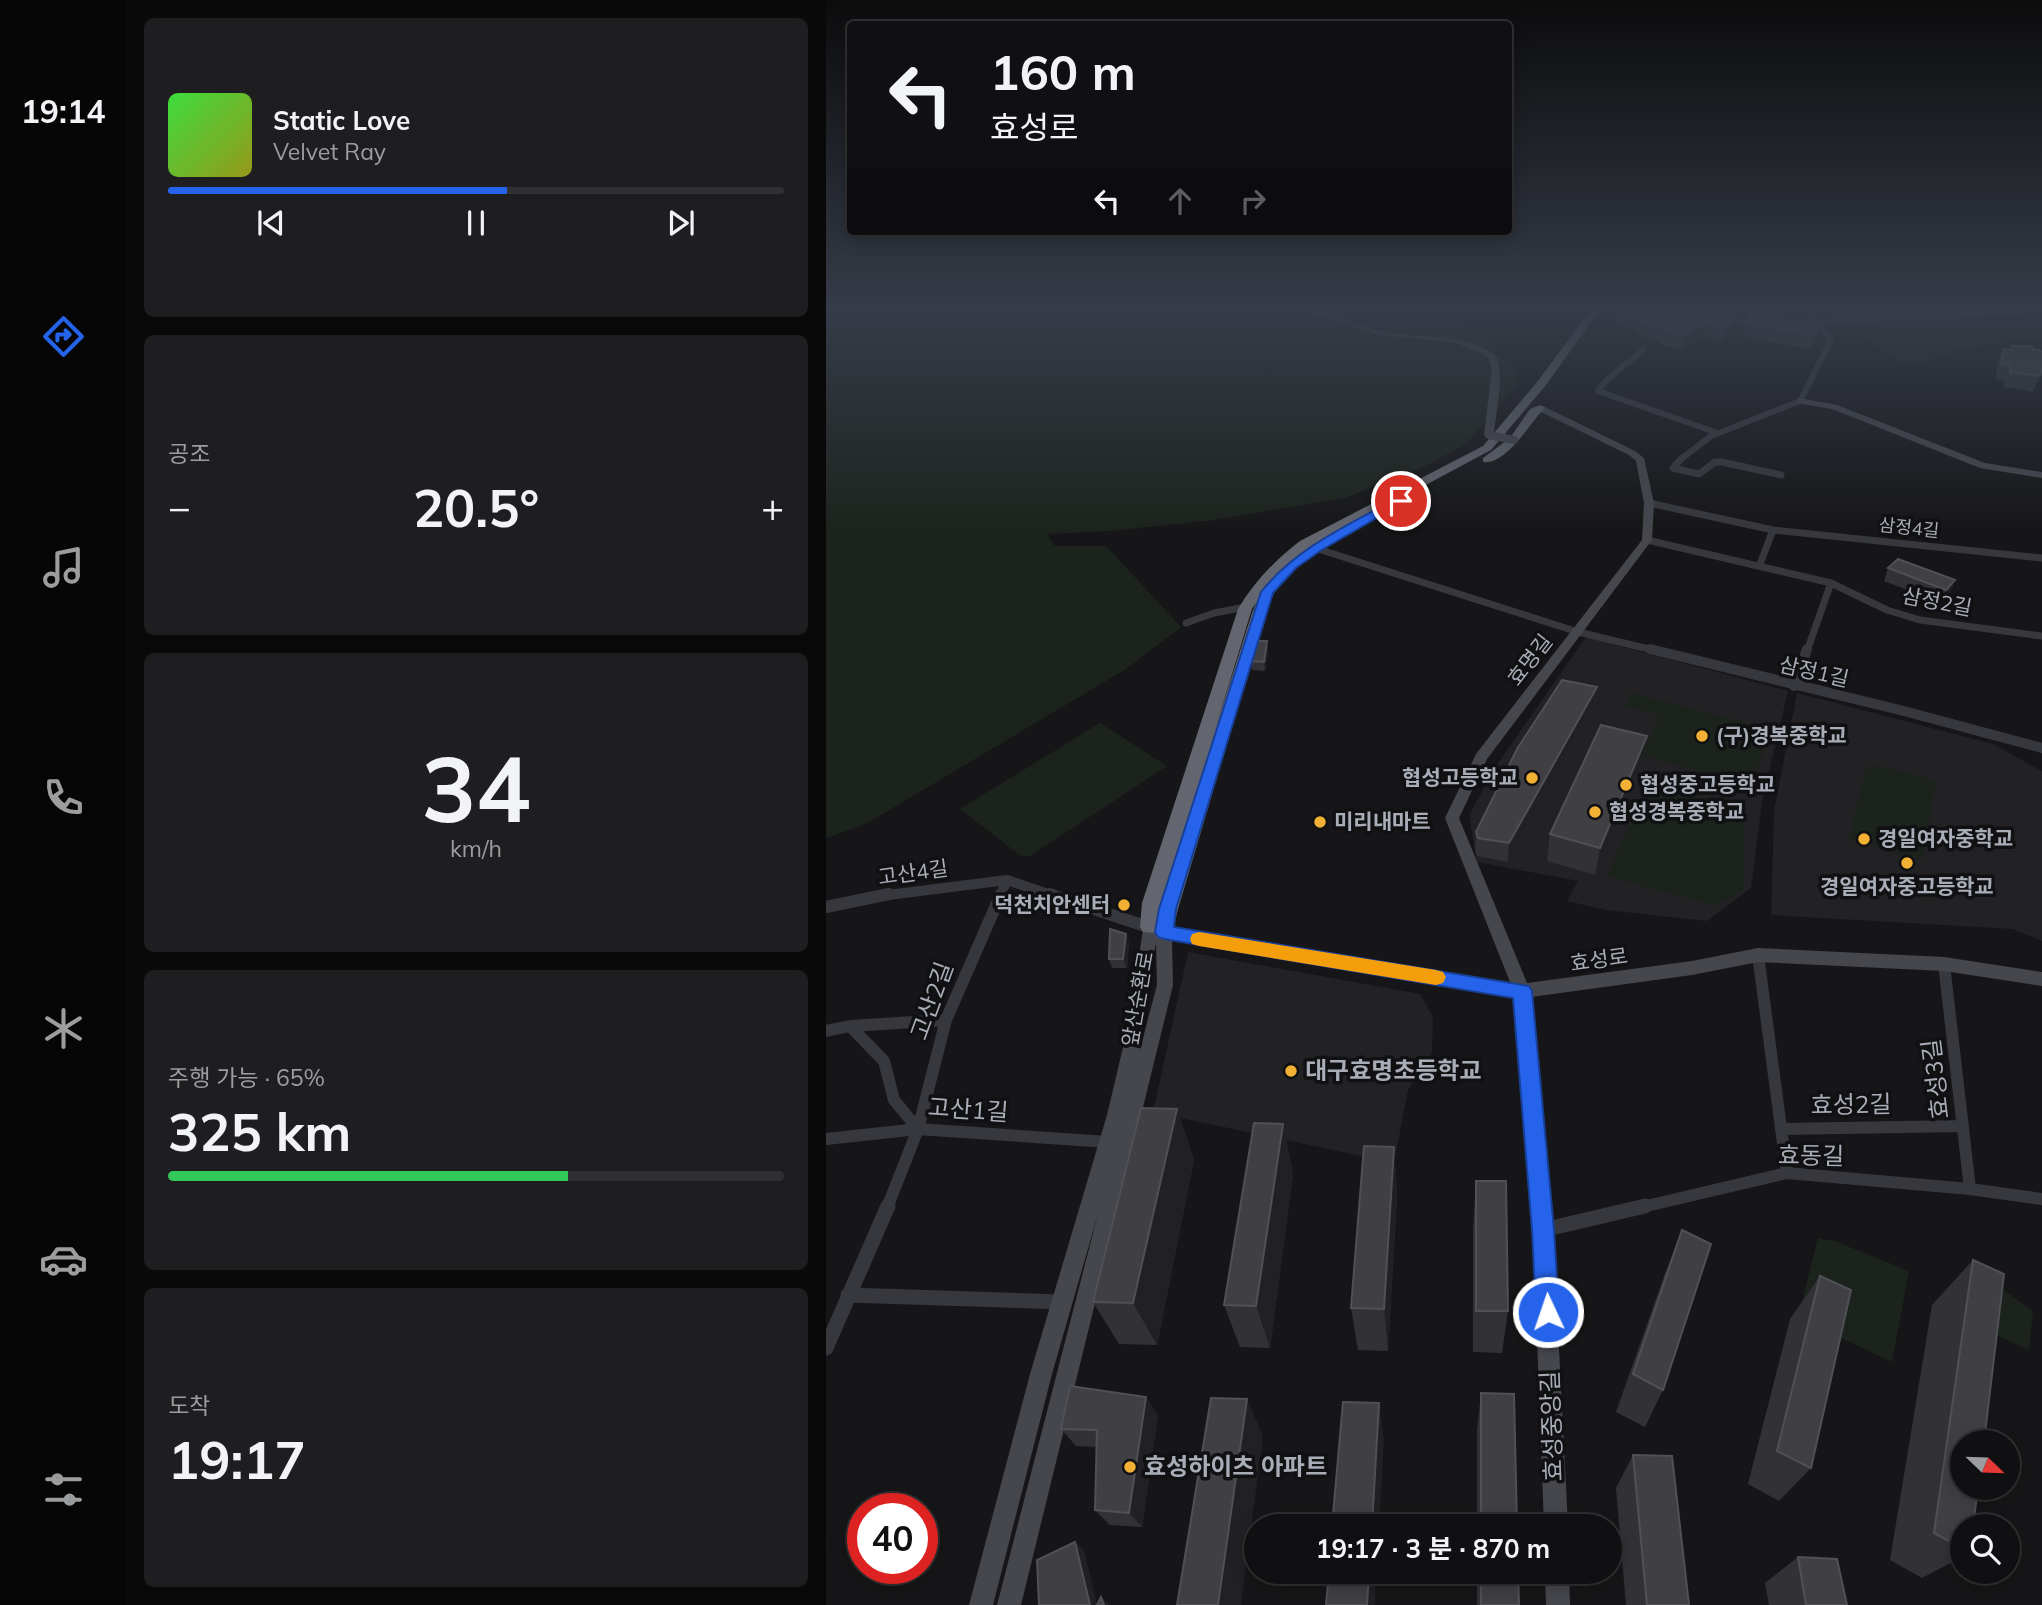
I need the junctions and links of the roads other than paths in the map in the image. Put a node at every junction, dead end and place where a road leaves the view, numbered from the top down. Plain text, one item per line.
1 (1495, 383) edge
2 (1546, 383) edge
3 (1602, 383) edge
4 (1809, 383) edge
5 (1800, 401) junction
6 (1539, 408) joint
7 (1715, 432) junction
8 (1489, 435) junction
9 (1514, 440) junction
10 (1782, 475) dead end
11 (2042, 475) edge
12 (1649, 503) junction
13 (1773, 530) junction
14 (1647, 540) junction
15 (1321, 542) junction
16 (2042, 558) edge
17 (1760, 564) junction
18 (1831, 583) junction
19 (1246, 607) junction
20 (1186, 623) dead end
21 (1578, 632) junction
22 (2042, 636) edge
23 (1794, 686) junction
24 (2042, 748) edge
25 (1007, 880) junction
26 (826, 907) edge
27 (1157, 930) junction
28 (1758, 955) junction
29 (1944, 964) junction
30 (2042, 979) edge
31 (1522, 991) junction
32 (946, 1020) junction
33 (850, 1027) junction
34 (826, 1031) edge
35 (1963, 1126) junction
36 (918, 1129) junction
37 (1781, 1129) junction
38 (826, 1139) edge
39 (1108, 1142) junction
40 (1787, 1173) junction
41 (1970, 1189) junction
42 (2042, 1199) edge
43 (1543, 1230) junction
44 (848, 1295) junction
45 (1062, 1302) junction
46 (826, 1348) edge
47 (1555, 1514) edge
48 (1557, 1584) edge
49 (981, 1605) edge
50 (1009, 1605) edge
51 (1558, 1605) edge

1 - 8 street
2 - 15 highway, 앞산순환로
3 - 7 street
4 - 5 street
5 - 7 street
5 - 11 street
6 - 9 highway
6 - 12 street
7 - 10 street
8 - 9 street, bridge
8 - 15 highway
9 - 15 highway
12 - 13 street, 삼정4길
12 - 14 street
13 - 16 street, 삼정4길
13 - 17 street
14 - 17 street, 삼정2길
14 - 21 street, 효명길
15 - 19 highway, 앞산순환로
15 - 21 street, 삼정1길
15 - 27 highway, 앞산순환로
17 - 18 street, 삼정2길
18 - 22 street, 삼정2길
18 - 23 street
19 - 20 street
19 - 27 highway, 앞산순환로
21 - 23 street, 삼정1길
21 - 31 street, 효명길
23 - 24 street, 삼정1길
25 - 26 street, 고산4길
25 - 27 street
25 - 32 street, 고산2길
27 - 31 street, 효성로
27 - 39 street, 앞산순환로
27 - 50 street, 앞산순환로
28 - 29 street, 효성로
28 - 31 street, 효성로
28 - 37 street, 효성2길
29 - 30 street, 효성로
29 - 35 street, 효성3길
31 - 43 street, 효성중앙길
32 - 33 street
32 - 36 street, 고산2길
33 - 34 street
33 - 36 street
35 - 37 street, 효성2길
35 - 41 street, 효성3길
36 - 38 street, 고산1길
36 - 39 street, 고산1길
36 - 44 street, 고산2길
37 - 40 street, 효성2길
39 - 45 street, 앞산순환로
40 - 41 street, 효동길
40 - 43 street, 효동길
41 - 42 street, 효동길
43 - 47 street, 효성중앙길
44 - 45 street
44 - 46 street, 고산2길
45 - 49 street, 앞산순환로
48 - 51 street

